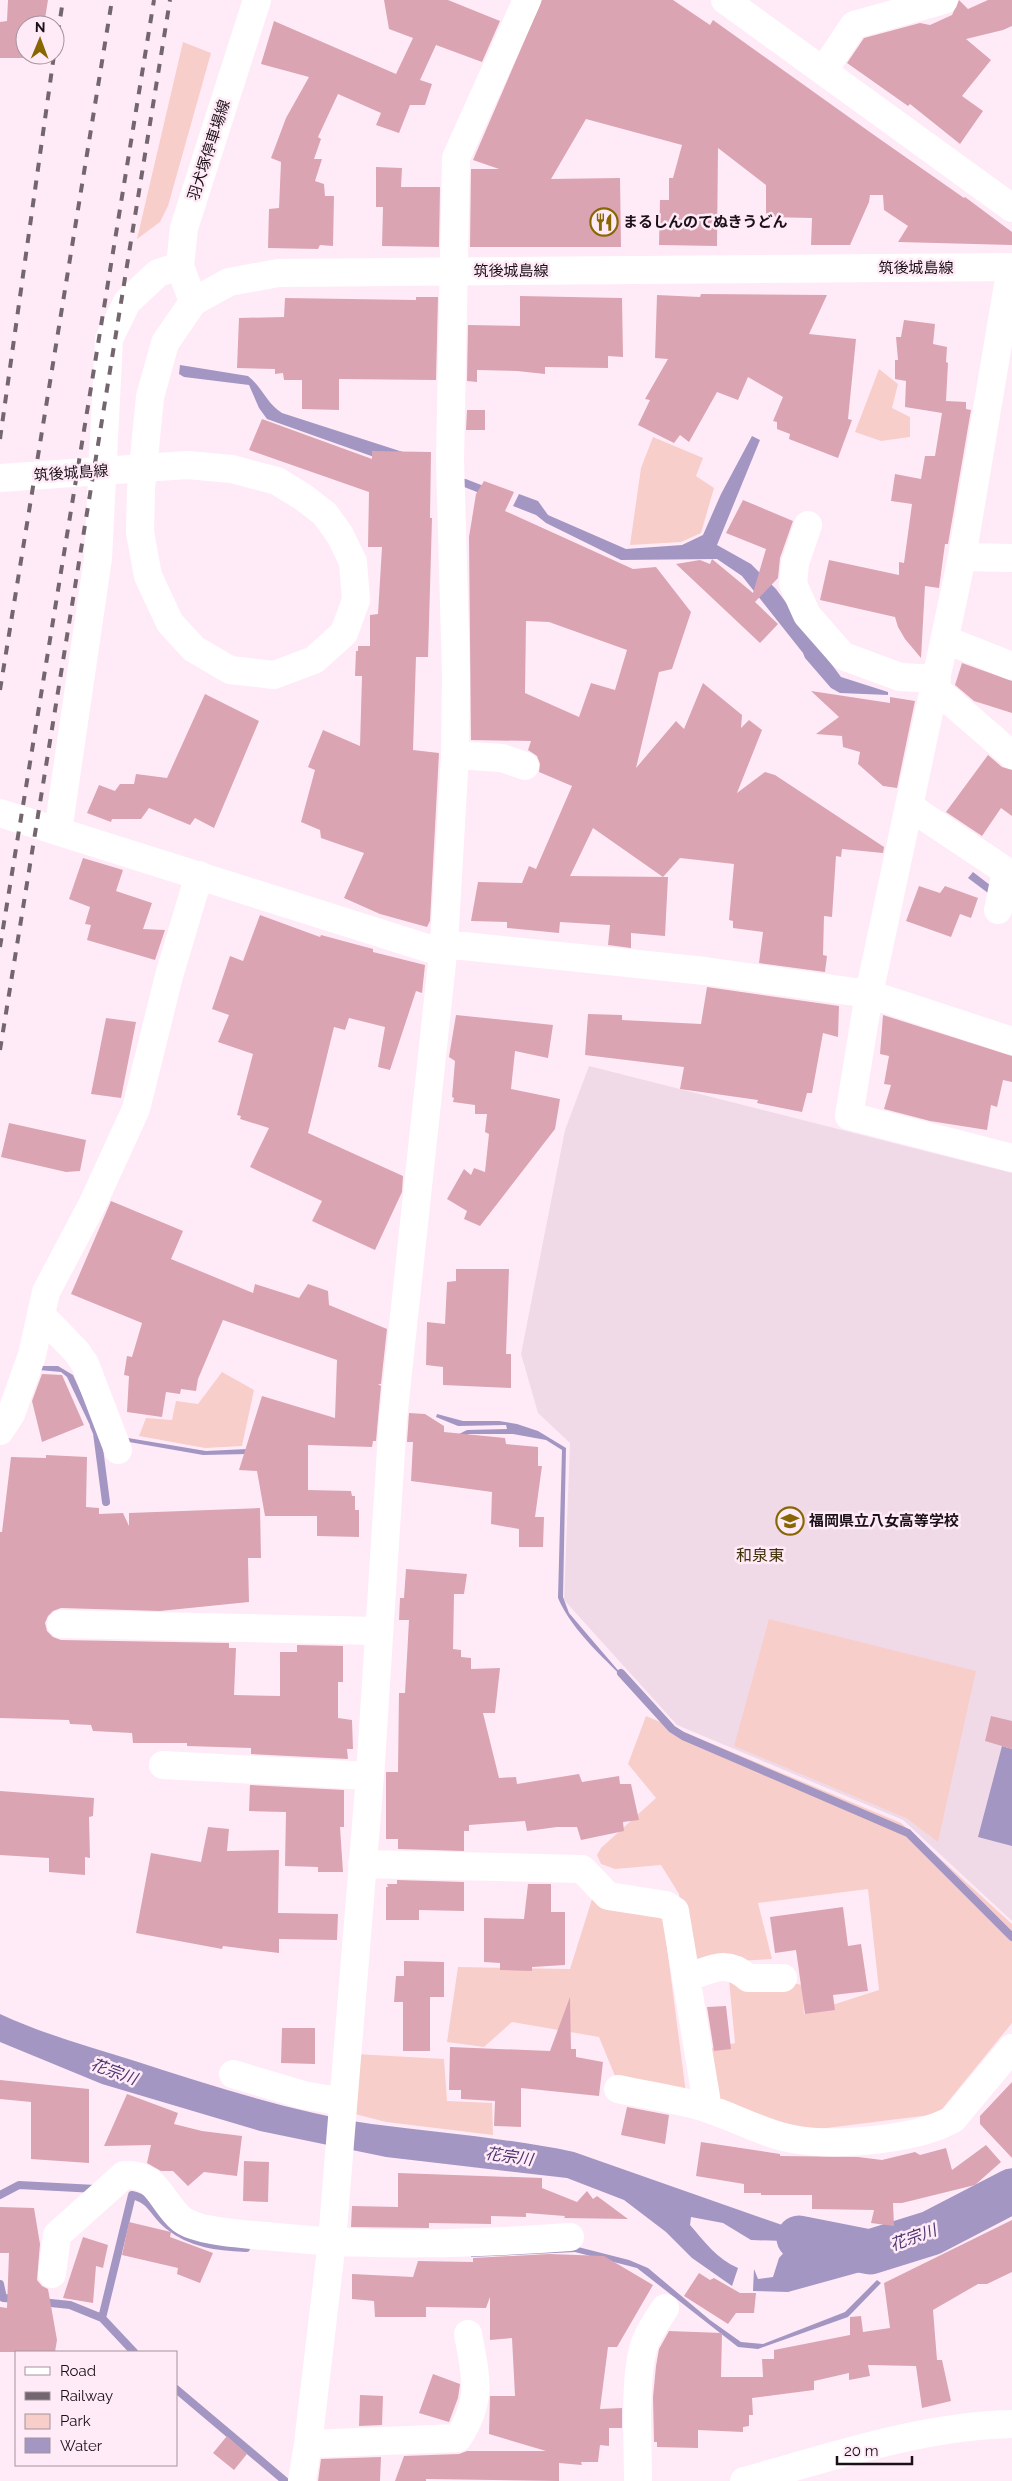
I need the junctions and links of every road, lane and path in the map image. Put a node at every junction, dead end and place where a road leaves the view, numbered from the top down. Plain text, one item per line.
1 (257, 0) edge
2 (527, 0) edge
3 (725, 0) edge
4 (944, 0) edge
5 (830, 61) dead end
6 (1012, 208) edge
7 (180, 266) junction
8 (1012, 267) edge
9 (455, 272) junction
10 (193, 302) junction
11 (0, 478) edge
12 (808, 525) dead end
13 (962, 557) junction
14 (1012, 558) edge
15 (946, 640) junction
16 (1012, 666) edge
17 (936, 684) junction
18 (455, 755) junction
19 (1012, 756) edge
20 (525, 766) dead end
21 (910, 807) junction
22 (0, 813) edge
23 (58, 831) junction
24 (199, 875) junction
25 (1000, 901) dead end
26 (443, 948) junction
27 (869, 994) junction
28 (1012, 1041) edge
29 (1012, 1158) edge
30 (41, 1315) junction
31 (0, 1431) edge
32 (118, 1450) dead end
33 (61, 1624) dead end
34 (378, 1631) junction
35 (163, 1765) dead end
36 (370, 1776) junction
37 (362, 1864) junction
38 (686, 1978) junction
39 (783, 1978) dead end
40 (1012, 2048) edge
41 (233, 2074) dead end
42 (618, 2088) dead end
43 (343, 2105) junction
44 (708, 2109) junction
45 (570, 2237) dead end
46 (332, 2242) junction
47 (52, 2274) dead end
48 (665, 2308) dead end
49 (468, 2334) dead end
50 (1012, 2424) edge
51 (308, 2444) junction
52 (302, 2481) edge
53 (638, 2481) edge
54 (744, 2481) edge

1 - 7 street, 羽犬塚停車場線
2 - 9 street
3 - 6 street
4 - 5 street
7 - 10 street, 羽犬塚停車場線
7 - 23 street
8 - 9 street, 筑後城島線
8 - 13 street
9 - 10 street, 筑後城島線
9 - 18 street
10 - 11 street, 筑後城島線
12 - 17 street
13 - 14 street
13 - 15 street
15 - 16 street
15 - 17 street
17 - 19 street
17 - 21 street
18 - 20 street
18 - 26 street
21 - 25 street
21 - 27 street
22 - 23 street
23 - 24 street
24 - 26 street
24 - 30 street
26 - 27 street
26 - 34 street
27 - 28 street
27 - 29 street
30 - 31 street
30 - 32 street
33 - 34 street
34 - 36 street
35 - 36 street
36 - 37 street
37 - 38 street
37 - 43 street
38 - 39 street
38 - 44 street
40 - 44 street
41 - 43 street
42 - 44 street
43 - 46 street
45 - 46 street
46 - 47 street
46 - 51 street
48 - 53 street
49 - 51 street
50 - 54 street
51 - 52 street

